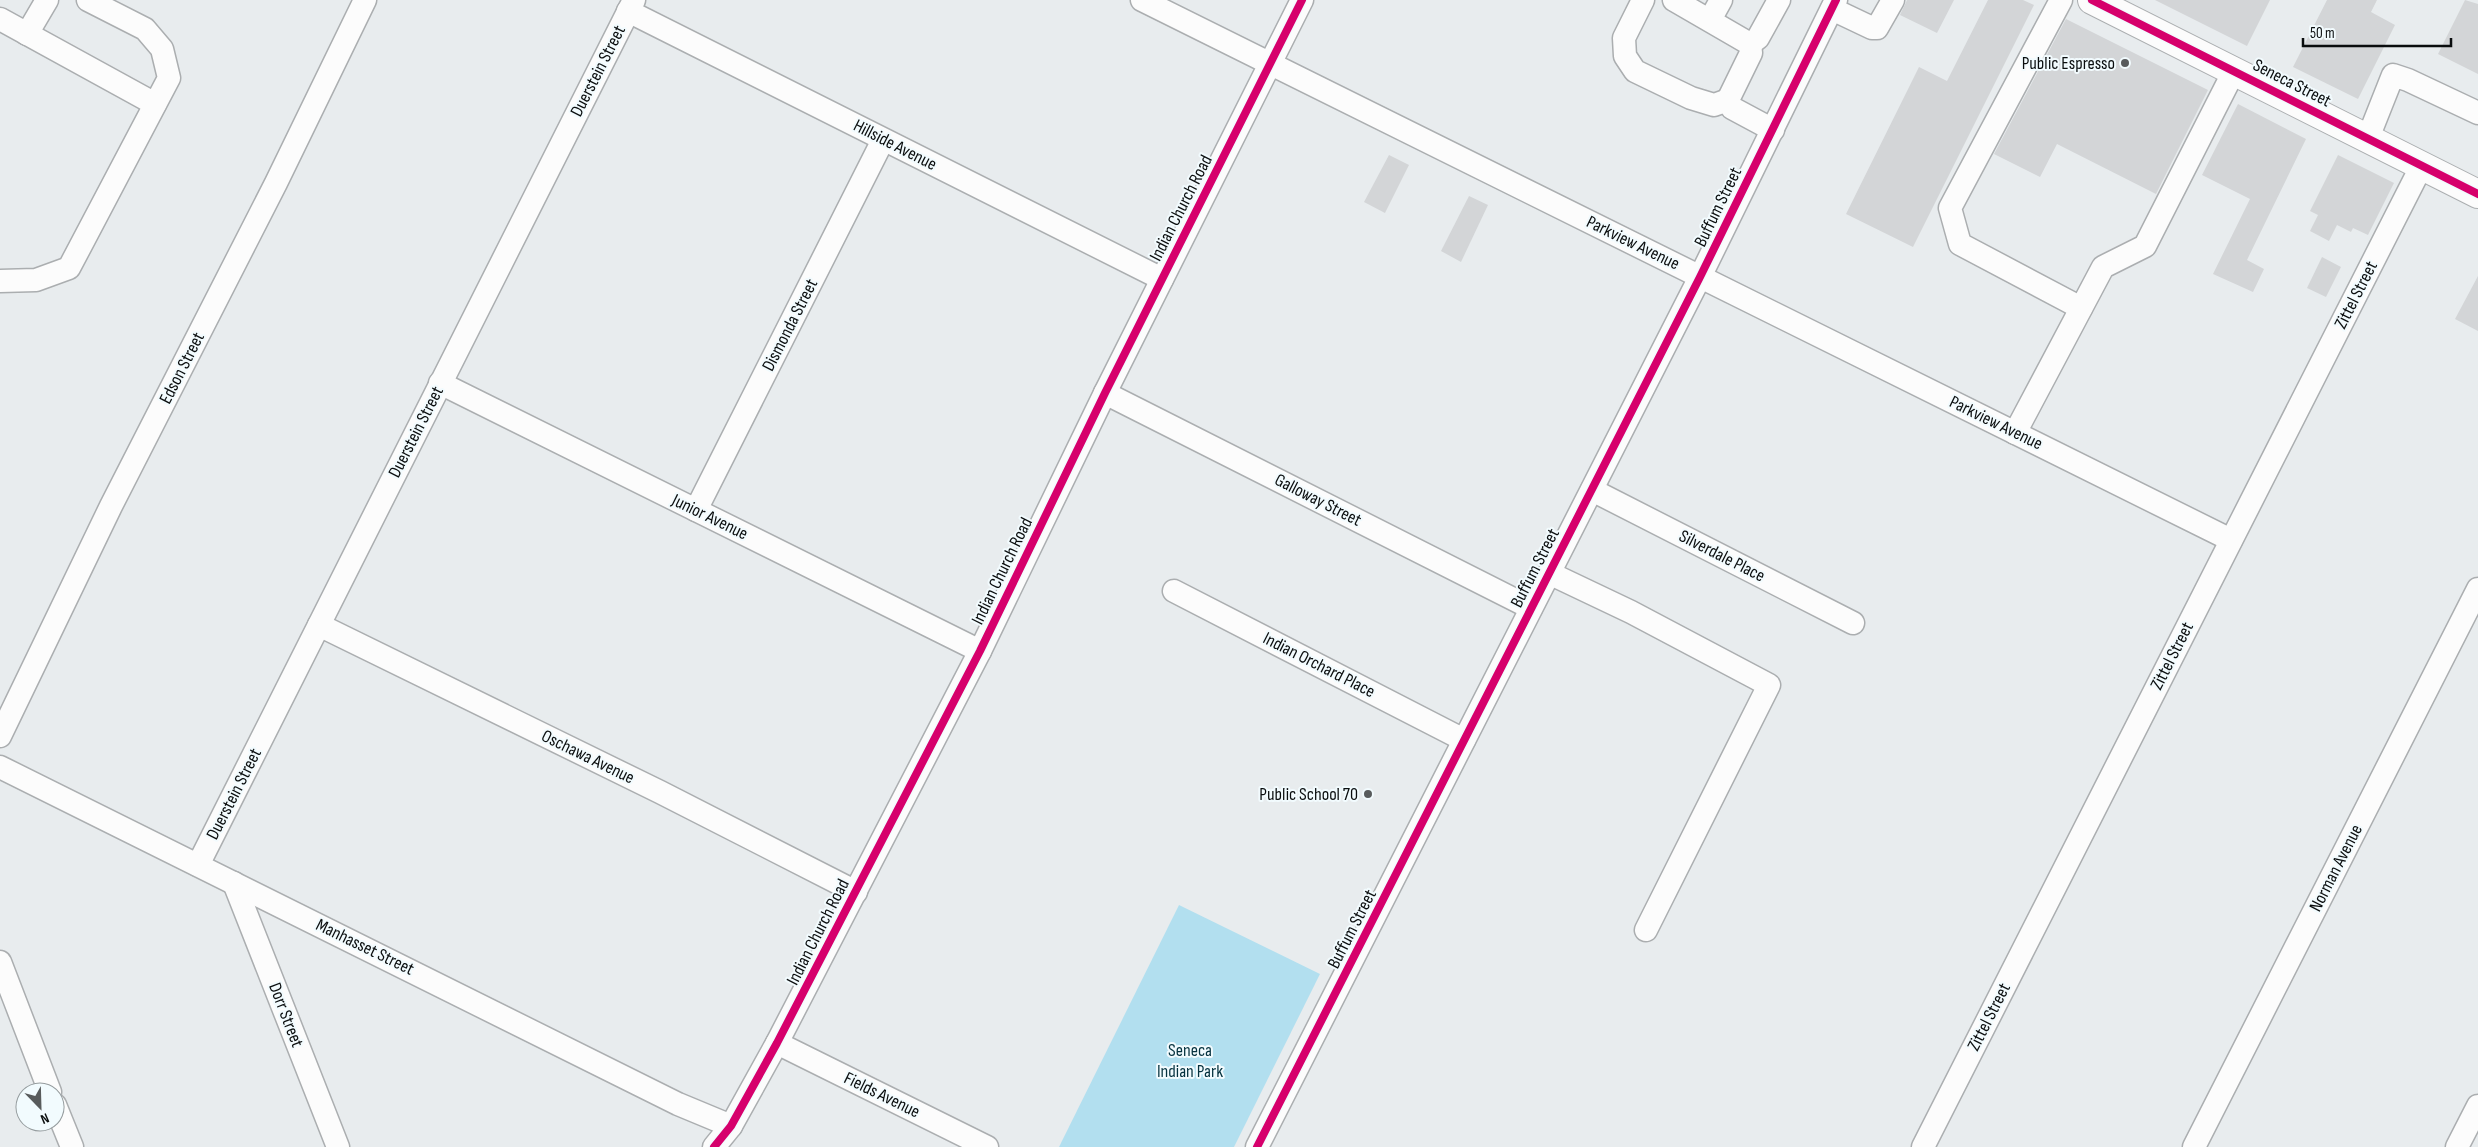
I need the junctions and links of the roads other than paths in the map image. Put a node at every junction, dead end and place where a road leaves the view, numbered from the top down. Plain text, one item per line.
1 (48, 0) edge
2 (88, 0) edge
3 (365, 0) edge
4 (1142, 0) edge
5 (1302, 0) edge
6 (1642, 0) edge
7 (1674, 0) edge
8 (1721, 0) edge
9 (1779, 0) edge
10 (1893, 0) edge
11 (2061, 0) edge
12 (2092, 0) edge
13 (1834, 4) edge
14 (631, 5) edge
15 (2126, 8) edge
16 (0, 19) edge
17 (1710, 20) junction
18 (28, 34) junction
19 (1750, 44) junction
20 (1269, 64) junction
21 (2234, 71) junction
22 (1728, 100) junction
23 (155, 104) junction
24 (2478, 113) edge
25 (1773, 130) junction
26 (2368, 138) junction
27 (883, 140) junction
28 (2422, 165) junction
29 (2478, 194) edge
30 (1700, 277) junction
31 (1162, 279) junction
32 (0, 281) edge
33 (2081, 308) junction
34 (440, 383) junction
35 (1105, 393) junction
36 (2015, 433) junction
37 (1592, 490) junction
38 (696, 510) junction
39 (2231, 540) junction
40 (1549, 573) junction
41 (2478, 590) edge
42 (1174, 591) dead end
43 (1531, 608) junction
44 (1853, 624) dead end
45 (320, 625) junction
46 (980, 651) junction
47 (0, 736) edge
48 (1464, 740) junction
49 (0, 767) edge
50 (198, 865) junction
51 (234, 883) junction
52 (856, 892) junction
53 (1646, 930) dead end
54 (0, 962) edge
55 (778, 1043) junction
56 (46, 1082) edge
57 (2478, 1106) edge
58 (731, 1126) junction
59 (65, 1130) edge
60 (72, 1147) edge
61 (338, 1147) edge
62 (714, 1147) edge
63 (987, 1147) edge
64 (1257, 1147) edge
65 (1923, 1147) edge
66 (2194, 1147) edge
67 (2457, 1147) edge

1 - 18 street
2 - 23 street
3 - 47 street, Edson Street
4 - 20 street, Parkview Avenue
5 - 20 street, Indian Church Road
6 - 22 street
7 - 17 street
8 - 17 street
9 - 19 street
10 - 13 street
11 - 33 street
12 - 15 main road, Seneca Street
13 - 25 street, Buffum Street
14 - 27 street, Hillside Avenue
14 - 34 street, Duerstein Street
15 - 21 main road, Seneca Street
16 - 18 street
17 - 19 street
18 - 23 street
19 - 22 street
20 - 30 street, Parkview Avenue
20 - 31 street, Indian Church Road
21 - 26 main road, Seneca Street
21 - 33 street
22 - 25 street
23 - 32 street
24 - 26 street
25 - 30 street, Buffum Street
26 - 28 main road, Seneca Street
27 - 31 street, Hillside Avenue
27 - 38 street, Dismonda Street
28 - 29 main road, Seneca Street
28 - 39 street, Zittel Street
30 - 36 street, Parkview Avenue
30 - 37 street, Buffum Street
31 - 35 street, Indian Church Road
33 - 36 street
34 - 38 street, Junior Avenue
34 - 45 street, Duerstein Street
35 - 43 street, Galloway Street
35 - 46 street, Indian Church Road
36 - 39 street, Parkview Avenue
37 - 40 street, Buffum Street
37 - 44 street, Silverdale Place
38 - 46 street, Junior Avenue
39 - 65 street, Zittel Street
40 - 43 street, Buffum Street
40 - 53 street
41 - 66 street, Norman Avenue
42 - 48 street, Indian Orchard Place
43 - 48 street, Buffum Street
45 - 50 street, Duerstein Street
45 - 52 street, Oschawa Avenue
46 - 52 street, Indian Church Road
48 - 64 street, Buffum Street
49 - 50 street, Manhasset Street
50 - 51 street, Manhasset Street
51 - 58 street, Manhasset Street
51 - 61 street, Dorr Street
52 - 55 street, Indian Church Road
54 - 56 street
55 - 58 street, Indian Church Road
55 - 63 street, Fields Avenue
57 - 67 street
58 - 62 street, Indian Church Road
59 - 60 street

